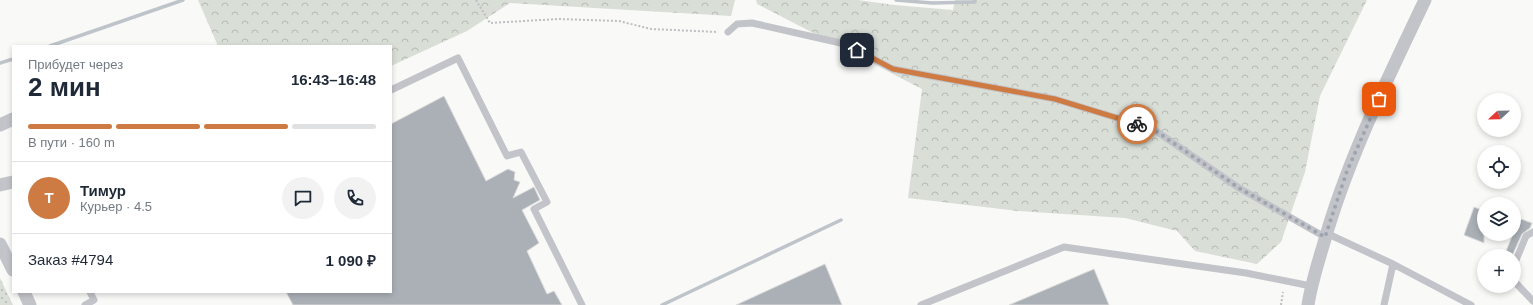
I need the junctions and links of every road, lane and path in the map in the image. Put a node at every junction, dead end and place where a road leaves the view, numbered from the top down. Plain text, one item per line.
1 (476, 0) edge
2 (1425, 0) edge
3 (728, 32) joint
4 (392, 90) edge
5 (12, 120) edge
6 (0, 125) edge
7 (12, 182) edge
8 (0, 185) edge
9 (1533, 232) edge
10 (1326, 235) junction
11 (0, 244) edge
12 (1521, 249) edge
13 (1393, 264) junction
14 (12, 268) edge
15 (1311, 286) junction
16 (1521, 288) edge
17 (1283, 292) dead end
18 (24, 293) edge
19 (90, 293) edge
20 (1533, 301) edge
21 (30, 305) edge
22 (84, 305) edge
23 (582, 305) edge
24 (922, 305) edge
25 (1281, 305) edge
26 (1308, 305) edge
27 (1384, 305) edge
28 (1471, 305) edge

1 - 3 path
2 - 10 street
3 - 10 lane
4 - 23 lane
5 - 6 street
7 - 8 street
9 - 12 lane
10 - 13 lane
10 - 15 street
11 - 14 street
13 - 27 lane
13 - 28 lane
15 - 24 lane
15 - 26 street
16 - 20 lane
17 - 25 path
18 - 21 street
19 - 22 lane

